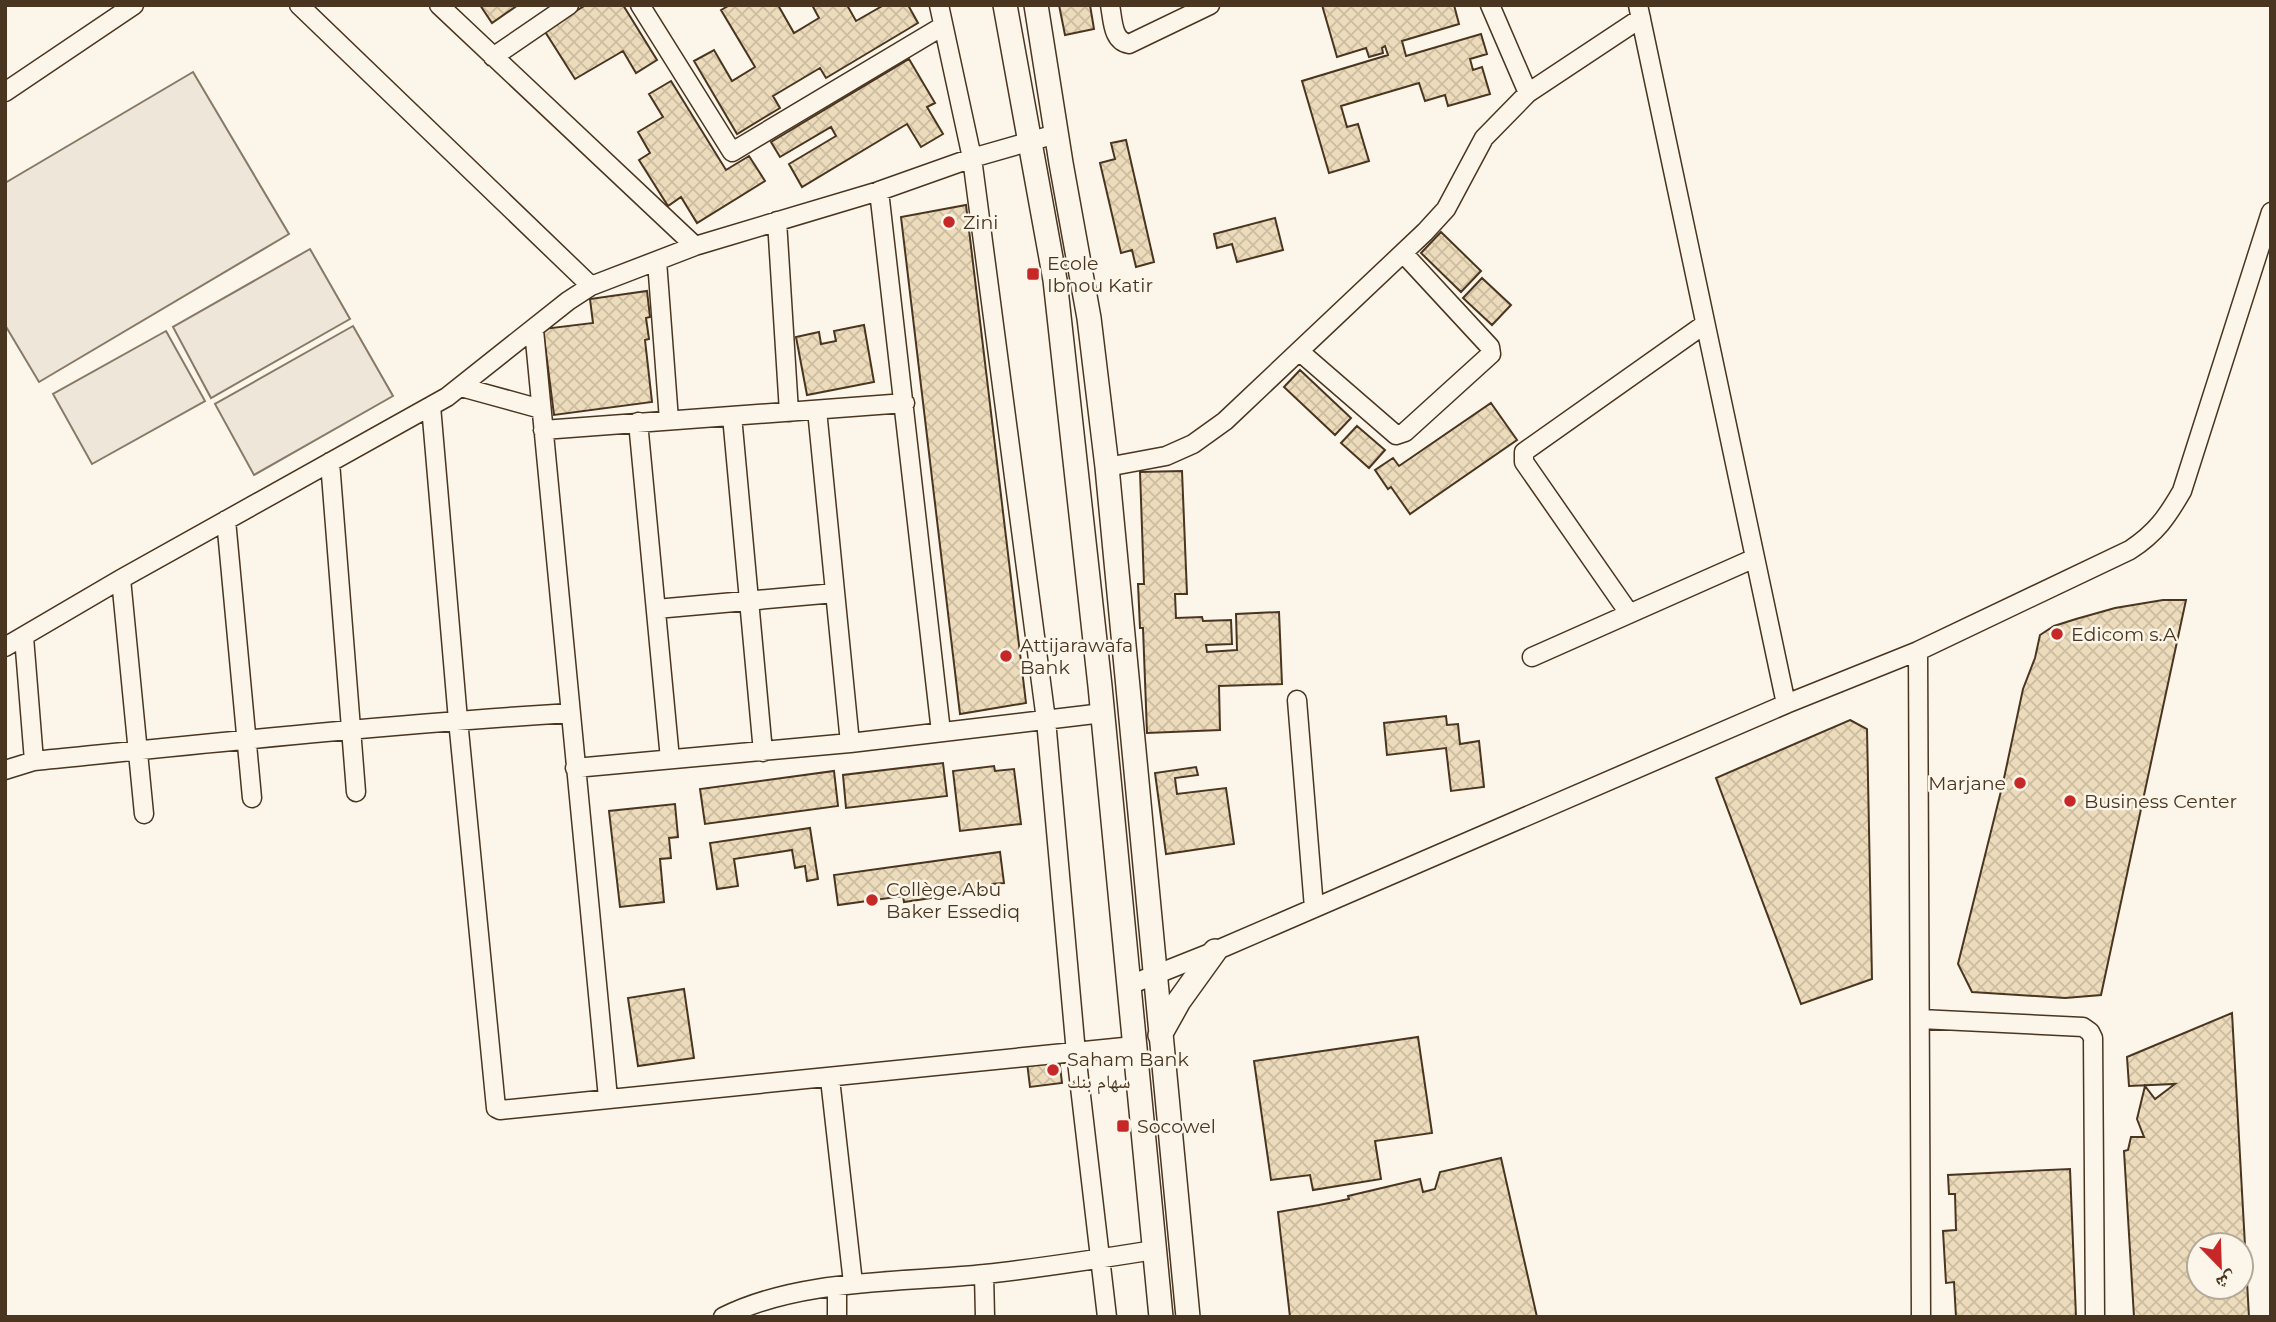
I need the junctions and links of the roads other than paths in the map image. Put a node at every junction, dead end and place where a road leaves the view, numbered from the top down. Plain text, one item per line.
1 (135, 5) edge
2 (299, 5) edge
3 (439, 5) edge
4 (569, 5) edge
5 (640, 5) edge
6 (939, 5) edge
7 (1005, 5) edge
8 (1036, 5) edge
9 (1110, 5) edge
10 (1210, 5) edge
11 (1490, 5) edge
12 (1639, 12) edge
13 (943, 26) junction
14 (493, 57) junction
15 (5, 92) edge
16 (1528, 93) junction
17 (1056, 134) junction
18 (1029, 141) junction
19 (972, 158) junction
20 (879, 191) junction
21 (2271, 212) edge
22 (777, 221) junction
23 (695, 246) junction
24 (1403, 253) junction
25 (657, 261) junction
26 (592, 286) junction
27 (1706, 324) junction
28 (534, 330) junction
29 (1299, 351) junction
30 (461, 387) junction
31 (905, 403) junction
32 (431, 406) junction
33 (541, 409) junction
34 (817, 410) junction
35 (789, 412) junction
36 (732, 416) junction
37 (669, 420) junction
38 (638, 422) junction
39 (543, 430) junction
40 (330, 462) junction
41 (1107, 467) junction
42 (226, 520) junction
43 (1755, 558) junction
44 (121, 579) junction
45 (835, 593) junction
46 (750, 600) junction
47 (656, 609) junction
48 (1629, 612) junction
49 (24, 637) junction
50 (5, 648) edge
51 (1918, 651) junction
52 (1532, 657) dead end
53 (1297, 700) dead end
54 (1786, 704) junction
55 (570, 713) junction
56 (1102, 713) junction
57 (458, 720) junction
58 (1046, 720) junction
59 (351, 730) junction
60 (942, 732) junction
61 (247, 739) junction
62 (850, 743) junction
63 (137, 751) junction
64 (763, 752) junction
65 (670, 759) junction
66 (34, 761) junction
67 (575, 768) junction
68 (5, 770) edge
69 (356, 792) dead end
70 (252, 798) dead end
71 (144, 814) dead end
72 (1314, 908) junction
73 (1215, 951) junction
74 (1154, 975) junction
75 (1127, 986) junction
76 (1920, 1018) junction
77 (1160, 1035) junction
78 (1134, 1046) junction
79 (1076, 1053) junction
80 (830, 1079) junction
81 (608, 1098) junction
82 (1154, 1250) junction
83 (1100, 1258) junction
84 (984, 1274) junction
85 (845, 1285) junction
86 (723, 1317) edge
87 (837, 1317) edge
88 (985, 1317) edge
89 (1107, 1317) edge
90 (1161, 1317) edge
91 (1188, 1317) edge
92 (1921, 1317) edge
93 (2095, 1317) edge

1 - 15 street
2 - 26 street
3 - 14 street
4 - 14 street
5 - 13 street
6 - 13 street
7 - 18 street
8 - 17 street
9 - 10 street
11 - 16 street
12 - 16 street
12 - 27 street
13 - 19 street
14 - 23 street
16 - 24 street
17 - 18 street
17 - 41 street
18 - 19 street
18 - 56 street
19 - 20 street
19 - 58 street
20 - 22 street
20 - 31 street
21 - 51 street
22 - 23 street
22 - 35 street
23 - 25 street
24 - 29 street
24 - 29 street
25 - 26 street
25 - 37 street
26 - 28 street
27 - 43 street
27 - 48 street
28 - 30 street
28 - 33 street
29 - 41 street
30 - 32 street
30 - 33 street
31 - 34 street
31 - 60 street
32 - 40 street
32 - 57 street
33 - 39 street
34 - 35 street
34 - 45 street
35 - 36 street
36 - 37 street
36 - 46 street
37 - 38 street
38 - 39 street
38 - 47 street
39 - 55 street
40 - 42 street
40 - 59 street
41 - 74 street
42 - 44 street
42 - 61 street
43 - 48 street
43 - 54 street
44 - 49 street
44 - 63 street
45 - 46 street
45 - 62 street
46 - 47 street
46 - 64 street
47 - 65 street
48 - 52 street
49 - 50 street
49 - 66 street
51 - 54 street
51 - 76 street
53 - 72 street
54 - 72 street
55 - 57 street
55 - 67 street
56 - 58 street
56 - 75 street
57 - 59 street
57 - 81 street
58 - 60 street
58 - 79 street
59 - 61 street
59 - 69 street
60 - 62 street
61 - 63 street
61 - 70 street
62 - 64 street
63 - 66 street
63 - 71 street
64 - 65 street
65 - 67 street
66 - 68 street
67 - 81 street
72 - 73 street
73 - 74 street
73 - 77 street
74 - 75 street
74 - 77 street
75 - 78 street
76 - 92 street
76 - 93 street
77 - 91 street
78 - 79 street
78 - 82 street
79 - 80 street
79 - 83 street
80 - 81 street
80 - 85 street
82 - 83 street
82 - 90 street
83 - 84 street
83 - 89 street
84 - 85 street
84 - 88 street
85 - 86 street
85 - 87 street

